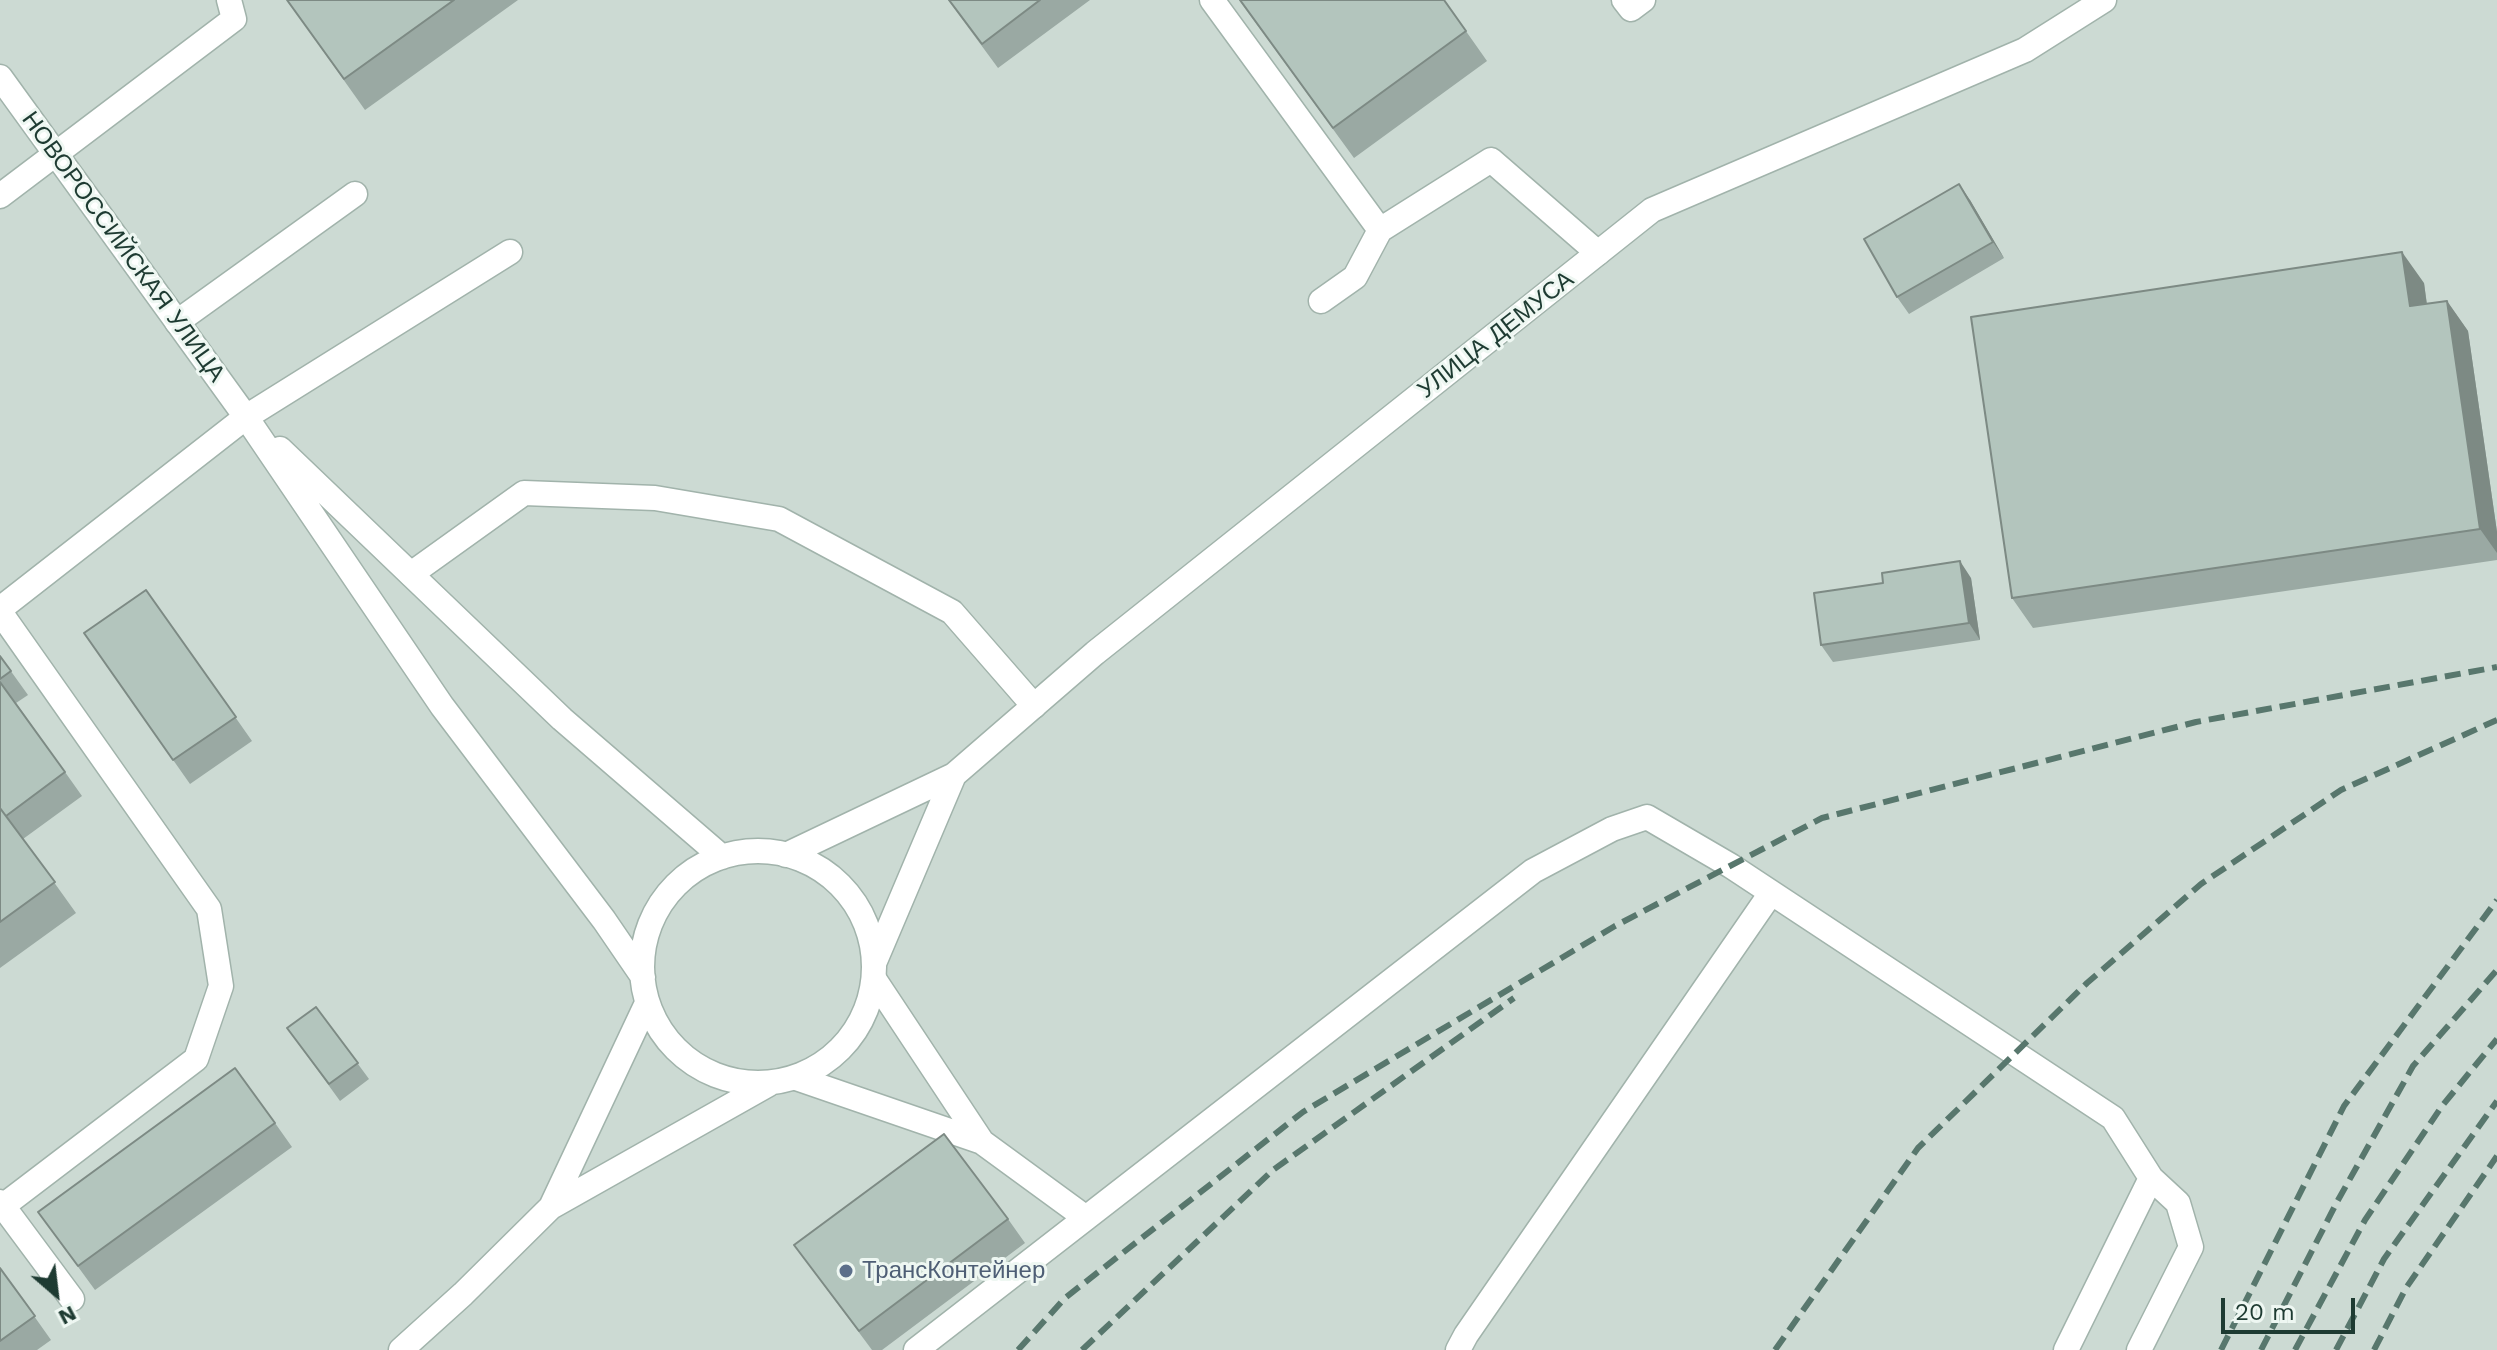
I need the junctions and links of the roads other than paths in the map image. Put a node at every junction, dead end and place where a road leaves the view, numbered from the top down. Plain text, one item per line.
1 (229, 0) edge
2 (1212, 0) edge
3 (1624, 0) edge
4 (1643, 0) edge
5 (2104, 0) edge
6 (0, 77) edge
7 (55, 153) junction
8 (355, 194) dead end
9 (0, 196) edge
10 (1380, 230) junction
11 (510, 252) dead end
12 (1598, 253) junction
13 (1321, 301) dead end
14 (177, 322) junction
15 (246, 417) junction
16 (411, 574) junction
17 (0, 610) edge
18 (1034, 706) junction
19 (954, 775) junction
20 (786, 855) junction
21 (722, 857) junction
22 (1771, 893) junction
23 (874, 971) junction
24 (643, 977) junction
25 (647, 1003) junction
26 (796, 1078) junction
27 (770, 1083) junction
28 (982, 1142) junction
29 (2151, 1178) junction
30 (2, 1204) edge
31 (551, 1207) junction
32 (1086, 1218) junction
33 (72, 1299) dead end
34 (401, 1350) edge
35 (916, 1350) edge
36 (1458, 1350) edge
37 (2066, 1350) edge
38 (2139, 1350) edge

1 - 7 street
2 - 10 street
3 - 4 street
5 - 12 street, УЛИЦА ДЕМУСА
6 - 7 street, НОВОРОССИЙСКАЯ УЛИЦА
7 - 9 street
7 - 14 street, НОВОРОССИЙСКАЯ УЛИЦА
8 - 14 street
10 - 12 street
10 - 13 street
11 - 15 street
12 - 18 street, УЛИЦА ДЕМУСА
14 - 15 street, НОВОРОССИЙСКАЯ УЛИЦА
15 - 16 street
15 - 17 street
15 - 24 street
16 - 18 street
16 - 21 street
17 - 30 street
18 - 19 street, УЛИЦА ДЕМУСА
19 - 20 street
19 - 23 street
20 - 21 street
20 - 23 street
21 - 24 street
22 - 29 street
22 - 32 street
22 - 36 street
23 - 26 street
23 - 28 street
24 - 25 street
25 - 27 street
25 - 31 street
26 - 27 street
26 - 28 street
27 - 31 street
28 - 32 street
29 - 37 street
29 - 38 street
30 - 33 street
31 - 34 street
32 - 35 street

